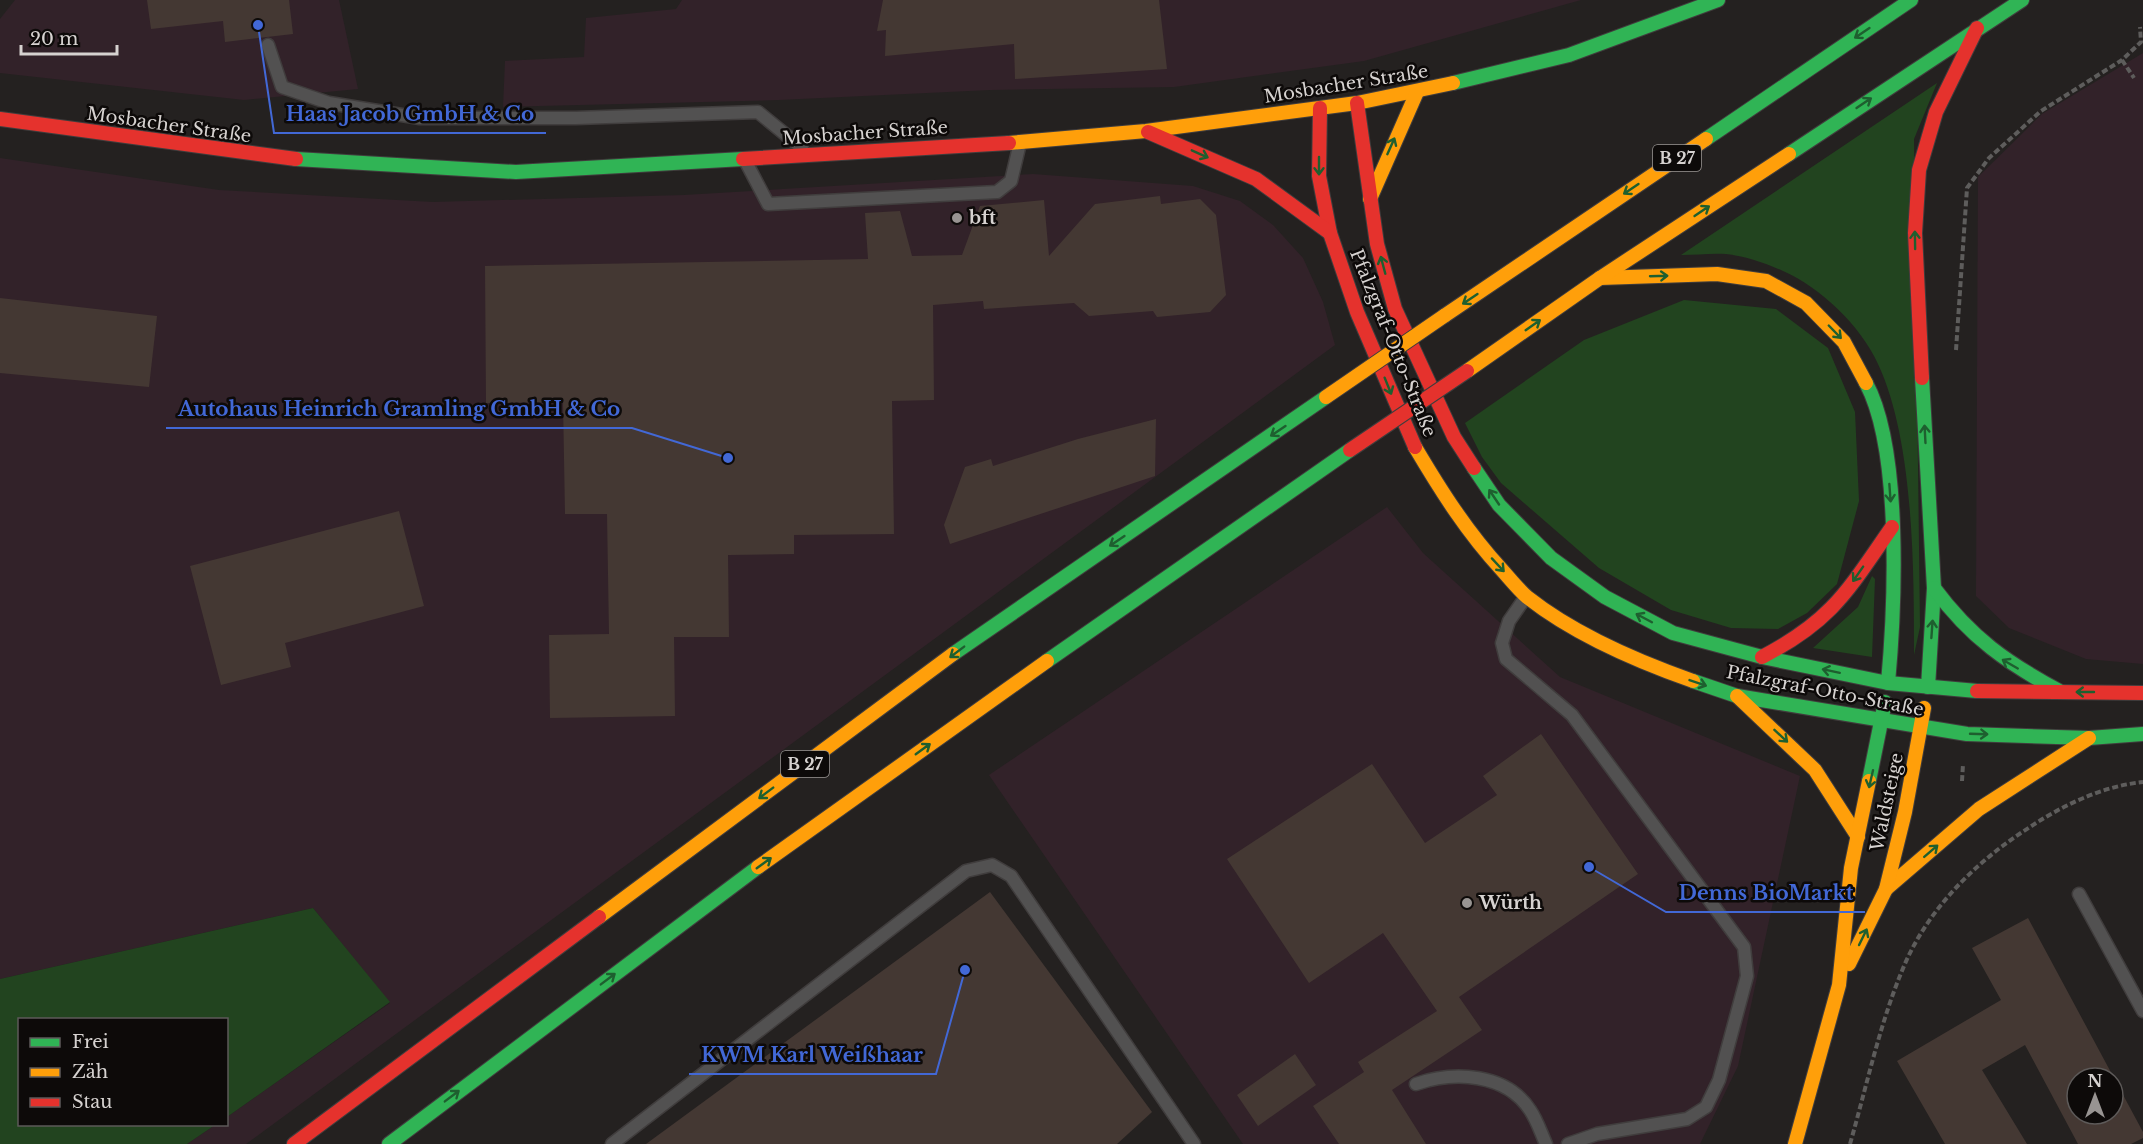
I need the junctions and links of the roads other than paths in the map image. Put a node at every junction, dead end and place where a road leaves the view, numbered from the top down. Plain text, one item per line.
1 (1718, 0) edge
2 (1911, 0) edge
3 (2022, 0) edge
4 (1977, 28) junction
5 (268, 45) dead end
6 (1417, 92) junction
7 (1357, 103) junction
8 (1320, 108) junction
9 (0, 119) edge
10 (1146, 131) junction
11 (1020, 142) junction
12 (810, 155) junction
13 (745, 159) junction
14 (1370, 200) junction
15 (1330, 233) junction
16 (1600, 278) junction
17 (1892, 527) junction
18 (1934, 588) junction
19 (1526, 596) junction
20 (1762, 657) junction
21 (1888, 683) junction
22 (1928, 687) junction
23 (2061, 692) junction
24 (2143, 693) edge
25 (1737, 696) junction
26 (1883, 722) junction
27 (1921, 729) junction
28 (2143, 734) edge
29 (2089, 738) junction
30 (1858, 837) junction
31 (1886, 889) junction
32 (2079, 894) dead end
33 (1839, 985) junction
34 (2143, 1011) edge
35 (1416, 1084) dead end
36 (402, 1138) edge
37 (294, 1144) edge
38 (389, 1144) edge
39 (612, 1144) edge
40 (1194, 1144) edge
41 (1546, 1144) edge
42 (1568, 1144) edge
43 (1796, 1144) edge

1 - 6 main road, Mosbacher Straße
2 -> 37 main road, B 27, bridge
3 - 4 main road
16 -> 4 main road
18 -> 4 main road, Waldsteige
5 - 12 lane
6 - 7 main road, Mosbacher Straße
14 -> 6 main road
7 - 8 main road, Mosbacher Straße
7 - 14 main road, Pfalzgraf-Otto-Straße
8 - 10 main road, Mosbacher Straße
8 -> 15 main road, Pfalzgraf-Otto-Straße
9 - 13 main road, Mosbacher Straße
10 - 11 main road, Mosbacher Straße
10 -> 15 main road
11 - 12 main road, Mosbacher Straße
11 - 13 lane
12 - 13 main road, Mosbacher Straße
20 -> 14 main road, Pfalzgraf-Otto-Straße
15 -> 19 main road, Pfalzgraf-Otto-Straße
16 -> 17 main road, Waldsteige
36 -> 16 main road, bridge
17 -> 20 main road
17 - 21 main road, Waldsteige
22 -> 18 main road, Waldsteige
23 -> 18 main road
19 -> 25 main road, Pfalzgraf-Otto-Straße
19 - 42 lane
21 -> 20 main road, Pfalzgraf-Otto-Straße
21 - 22 main road, Pfalzgraf-Otto-Straße
21 - 26 main road, Waldsteige
22 - 23 main road, Pfalzgraf-Otto-Straße
22 - 27 main road, Waldsteige
24 -> 23 main road, Pfalzgraf-Otto-Straße
25 - 26 main road, Pfalzgraf-Otto-Straße
25 -> 30 main road
26 - 27 main road, Pfalzgraf-Otto-Straße
26 -> 30 main road, Waldsteige
27 -> 29 main road, Pfalzgraf-Otto-Straße
27 - 31 main road, Waldsteige
28 - 29 main road, Pfalzgraf-Otto-Straße
31 -> 29 main road
30 - 33 main road, Waldsteige
33 -> 31 main road, Waldsteige
32 - 34 lane
33 - 43 main road, Waldsteige
35 - 41 lane
36 - 38 main road
39 - 40 lane

